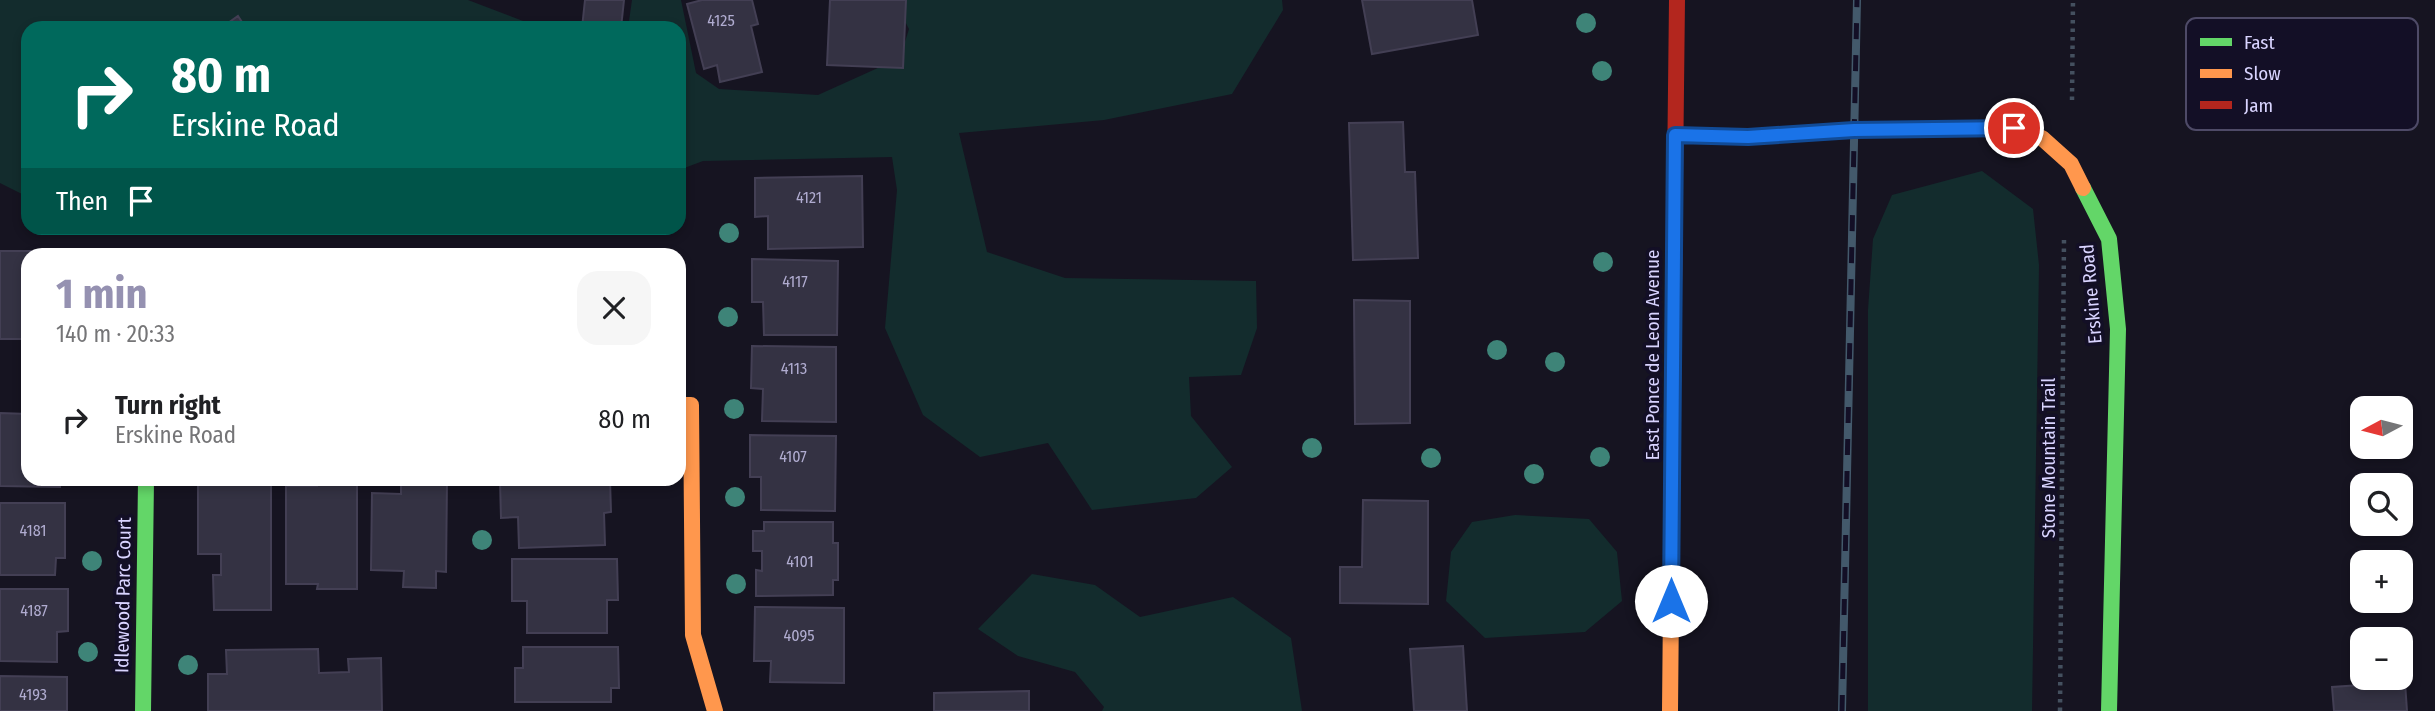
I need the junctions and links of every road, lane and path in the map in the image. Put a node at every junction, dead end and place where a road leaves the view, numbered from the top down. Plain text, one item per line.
1 (1677, 0) edge
2 (2073, 0) edge
3 (2072, 100) dead end
4 (1675, 135) junction
5 (2064, 237) dead end
6 (686, 405) edge
7 (146, 486) edge
8 (143, 711) edge
9 (715, 711) edge
10 (1670, 711) edge
11 (2060, 711) edge
12 (2109, 711) edge

1 - 4 street, East Ponce de Leon Avenue
2 - 3 path
4 - 10 street, East Ponce de Leon Avenue
4 - 12 street, Erskine Road
5 - 11 path, Stone Mountain Trail
6 - 9 street
7 - 8 street, Idlewood Parc Court

